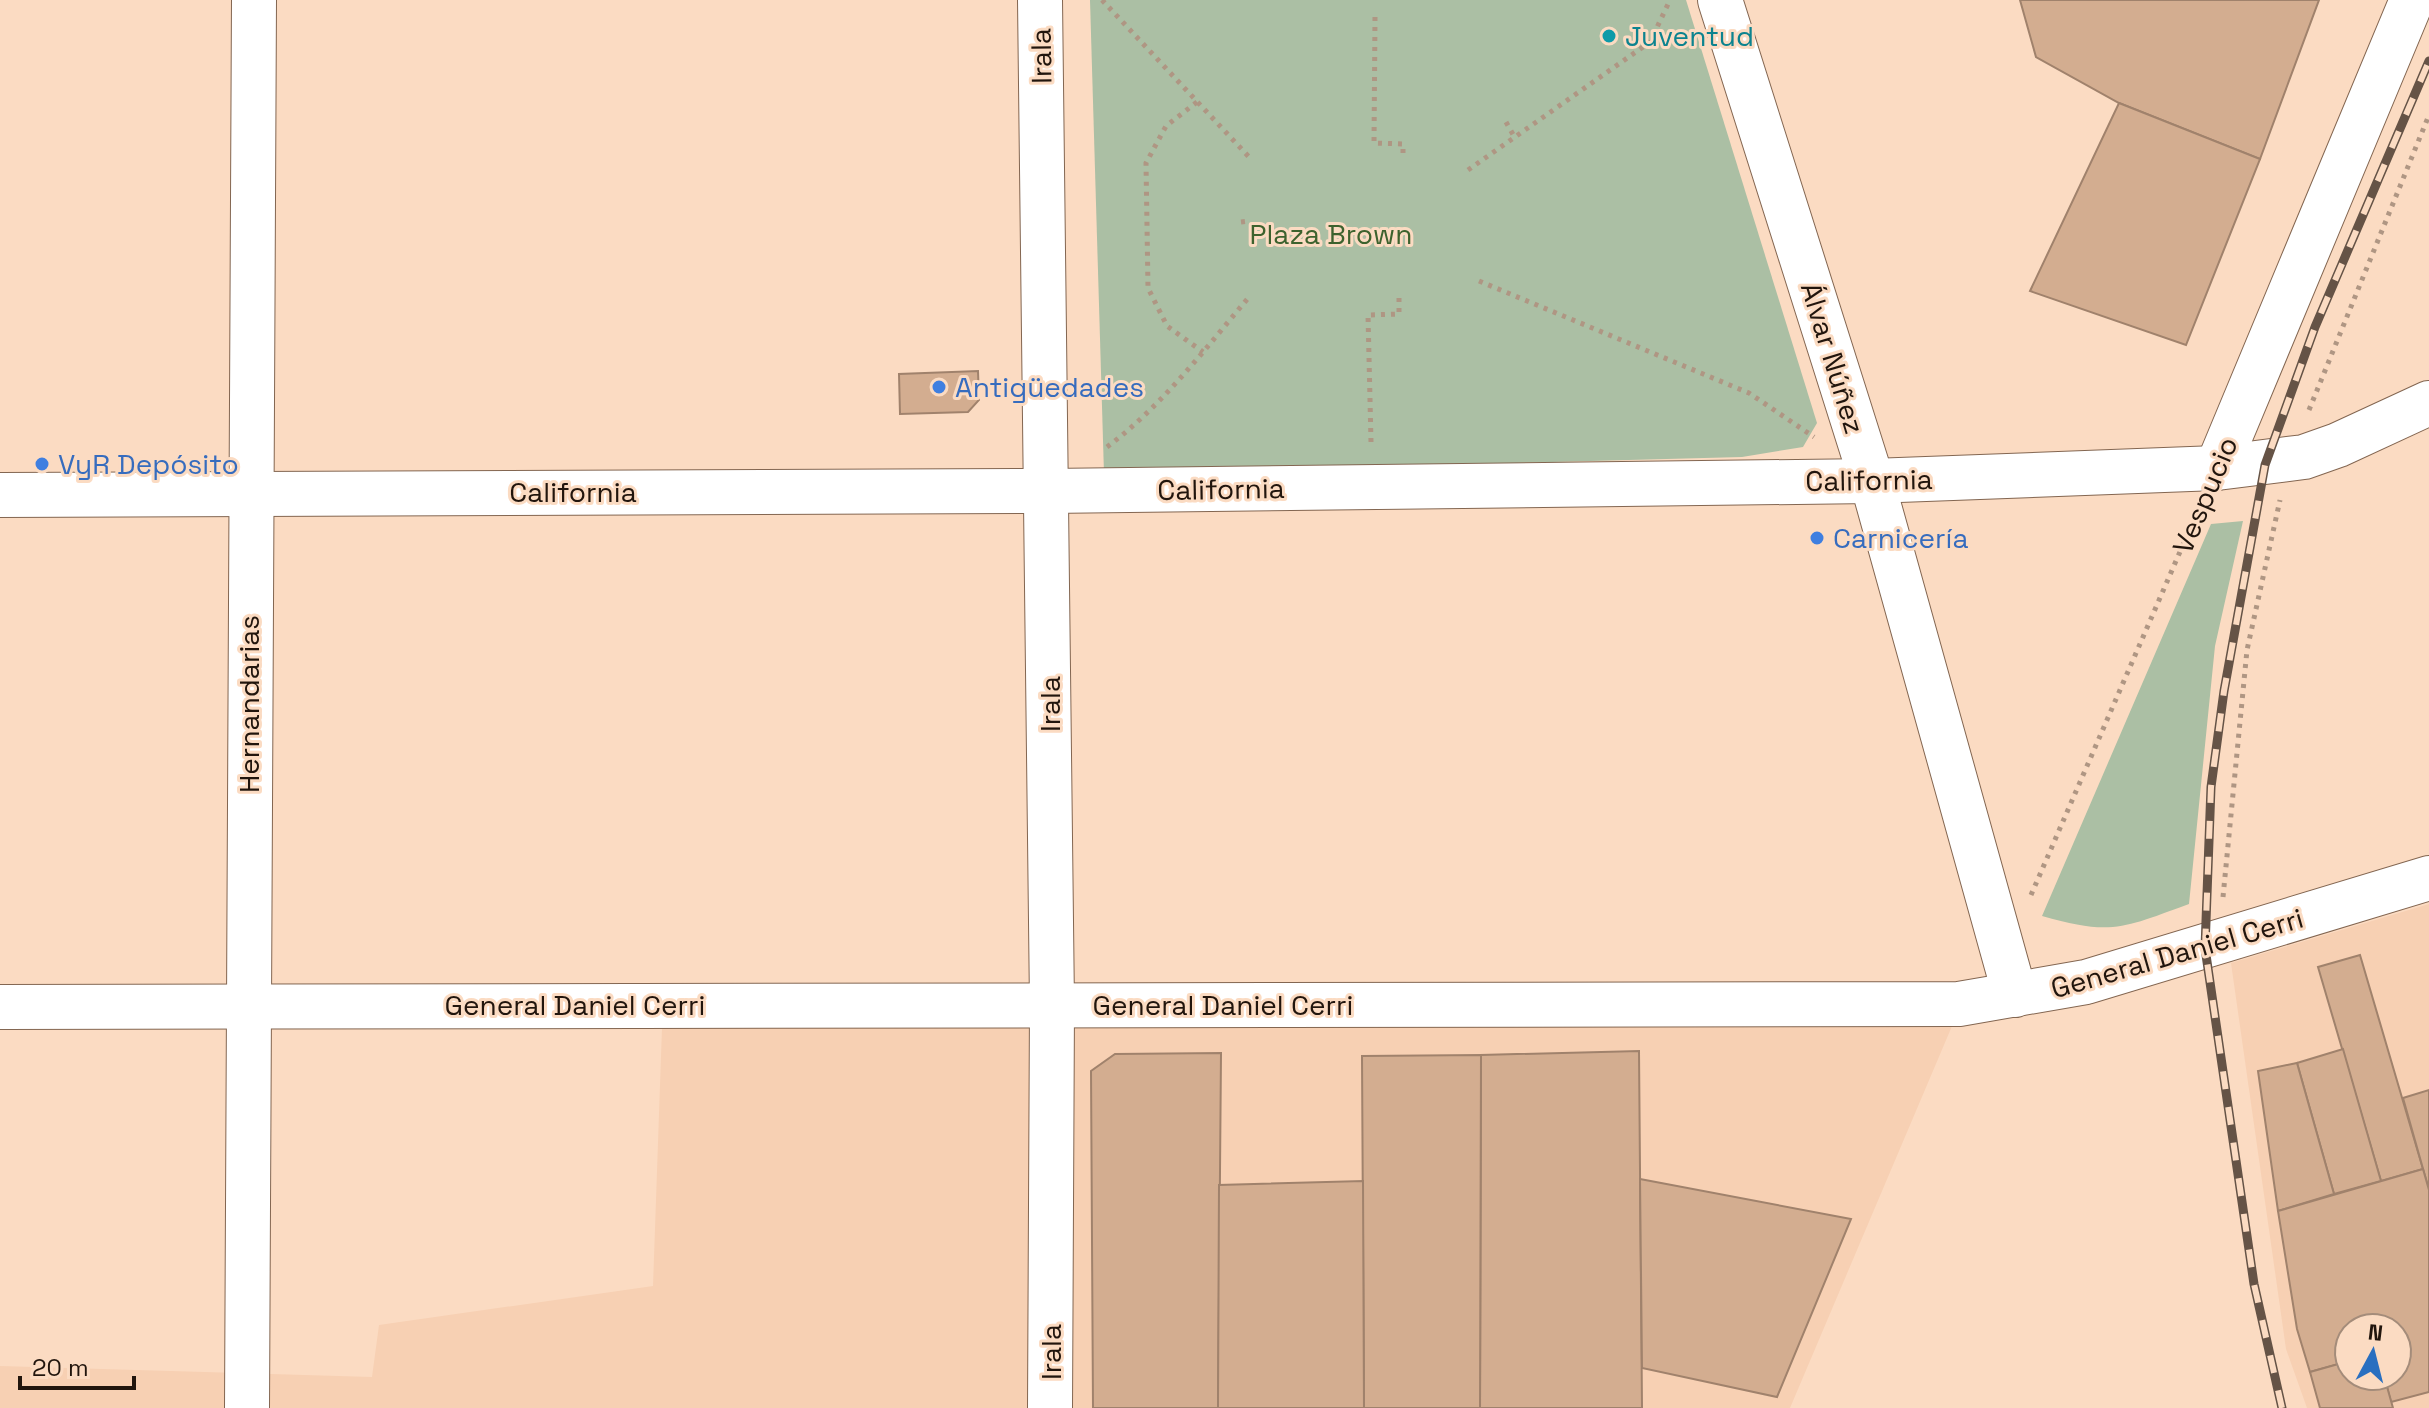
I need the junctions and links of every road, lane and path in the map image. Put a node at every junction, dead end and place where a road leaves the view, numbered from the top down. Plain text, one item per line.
1 (254, 0) edge
2 (1040, 0) edge
3 (1102, 0) edge
4 (1670, 0) edge
5 (1720, 0) edge
6 (2412, 0) edge
7 (1375, 17) dead end
8 (1197, 102) junction
9 (2429, 115) edge
10 (1506, 122) dead end
11 (1515, 138) junction
12 (1249, 157) dead end
13 (1403, 158) dead end
14 (1468, 170) dead end
15 (1249, 221) dead end
16 (1241, 222) dead end
17 (1479, 281) dead end
18 (1399, 294) dead end
19 (1249, 297) dead end
20 (1203, 352) junction
21 (2429, 403) edge
22 (1371, 442) dead end
23 (1823, 443) dead end
24 (2291, 460) junction
25 (2217, 468) junction
26 (1872, 481) junction
27 (1048, 491) junction
28 (249, 493) junction
29 (0, 495) edge
30 (2429, 878) edge
31 (2029, 905) dead end
32 (2227, 941) junction
33 (2015, 995) junction
34 (248, 1005) junction
35 (1052, 1005) junction
36 (0, 1007) edge
37 (247, 1408) edge
38 (1050, 1408) edge

1 - 28 street, Hernandarias
2 - 27 street, Irala
3 - 8 path
4 - 11 path
5 - 26 street, Álvar Núñez
6 - 25 street, Vespucio
7 - 13 path
8 - 12 path
8 - 20 path
9 - 24 path
10 - 11 path
11 - 14 path
15 - 16 path
17 - 23 path
18 - 22 path
19 - 20 path
20 - 27 path
21 - 24 street, California
24 - 25 street, California
24 - 32 path
25 - 26 street, California
25 - 31 path, Vespucio
26 - 27 street, California
26 - 33 street, Álvar Núñez
27 - 28 street, California
27 - 35 street, Irala
28 - 29 street, California
28 - 34 street, Hernandarias
30 - 32 street, General Daniel Cerri
32 - 33 street, General Daniel Cerri
33 - 35 street, General Daniel Cerri
34 - 35 street, General Daniel Cerri
34 - 36 street, General Daniel Cerri
34 - 37 street, Hernandarias
35 - 38 street, Irala

